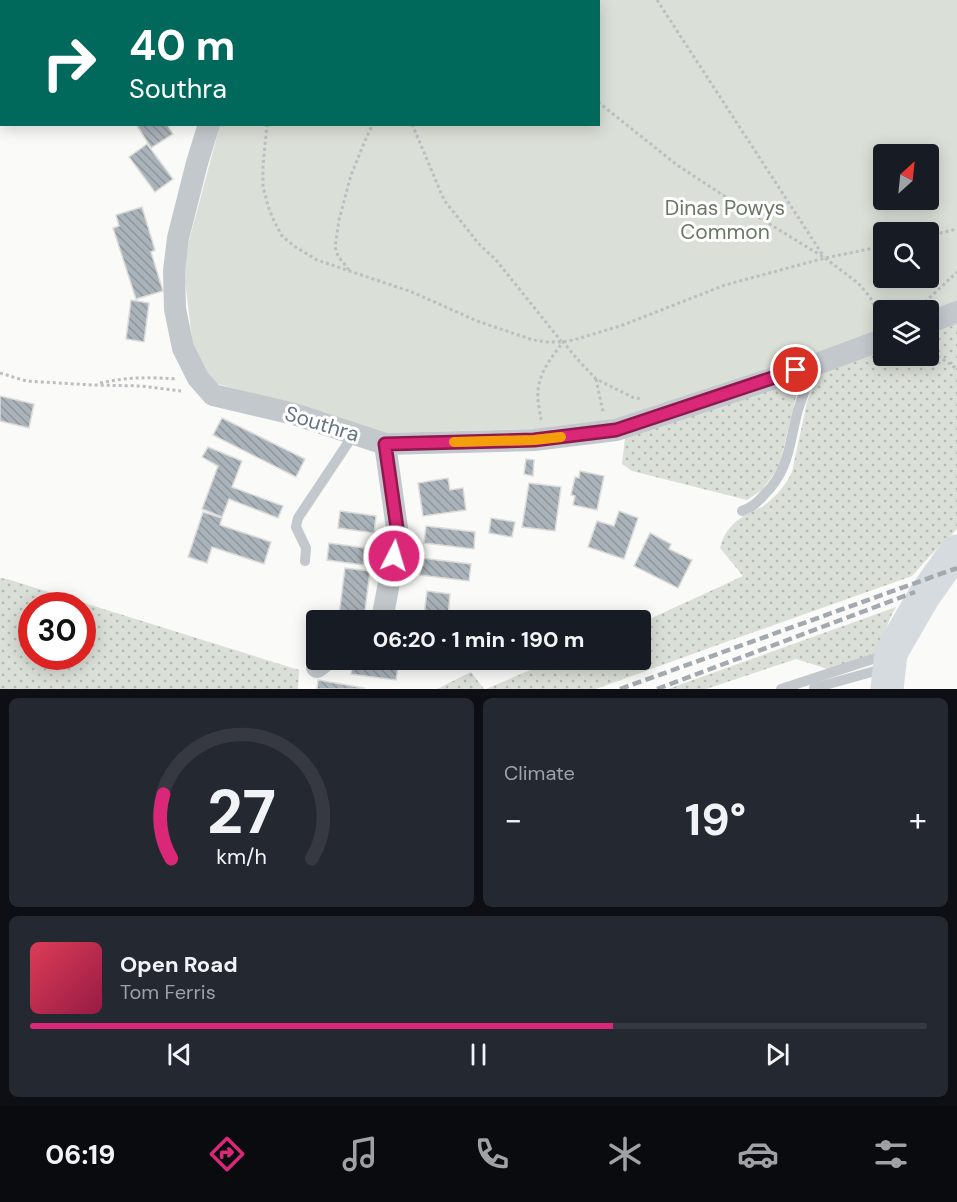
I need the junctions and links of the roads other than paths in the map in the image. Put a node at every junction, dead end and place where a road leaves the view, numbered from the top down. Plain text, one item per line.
1 (208, 126) edge
2 (957, 312) edge
3 (939, 313) edge
4 (873, 343) edge
5 (817, 364) junction
6 (354, 434) junction
7 (385, 444) junction
8 (742, 511) dead end
9 (951, 558) edge
10 (305, 561) dead end
11 (384, 610) edge
12 (889, 670) edge
13 (814, 688) edge
14 (782, 689) edge

1 - 6 street, Southra
2 - 3 street
4 - 5 street, Southra
5 - 7 street, Southra
5 - 8 lane
6 - 7 street, Southra
6 - 10 lane
7 - 11 street
9 - 12 main road
12 - 13 lane
12 - 14 lane

